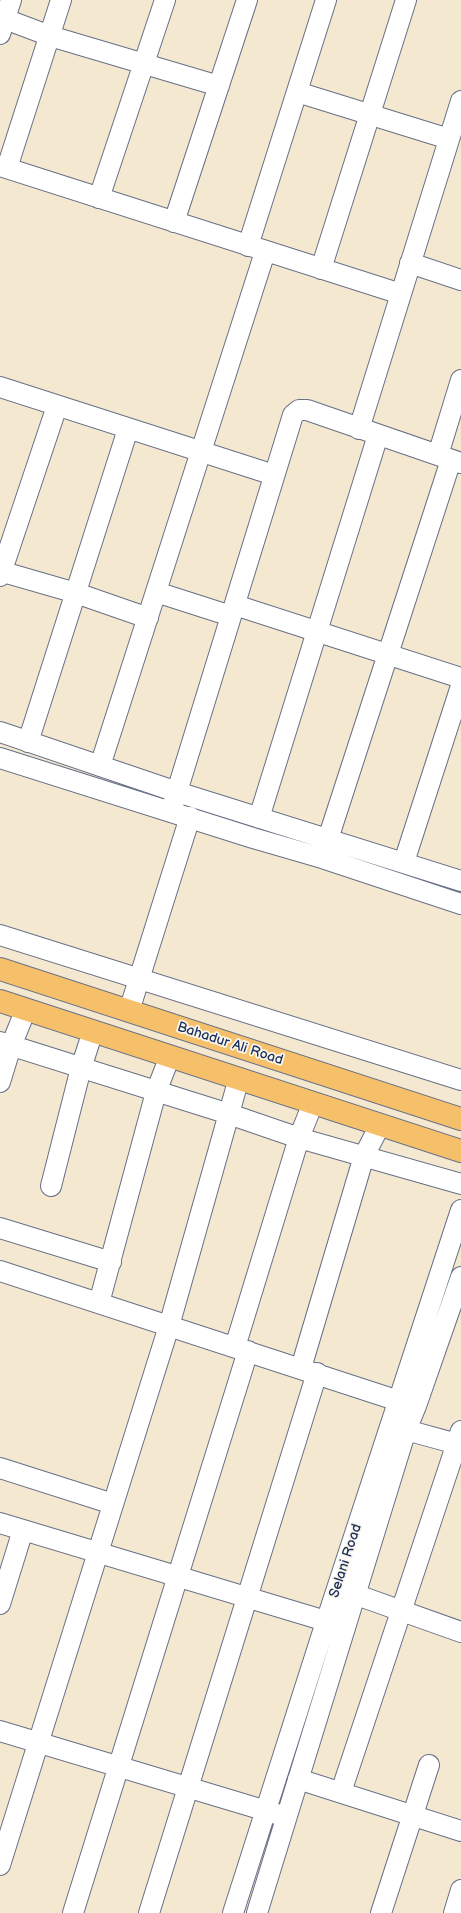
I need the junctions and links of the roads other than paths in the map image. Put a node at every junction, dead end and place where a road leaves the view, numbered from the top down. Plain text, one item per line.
1 (11, 0) edge
2 (62, 0) edge
3 (165, 0) edge
4 (247, 0) edge
5 (326, 0) edge
6 (406, 0) edge
7 (2, 27) edge
8 (50, 36) junction
9 (144, 63) junction
10 (219, 86) junction
11 (297, 92) junction
12 (461, 101) edge
13 (370, 114) junction
14 (454, 132) edge
15 (4, 167) edge
16 (99, 198) junction
17 (174, 222) junction
18 (256, 249) junction
19 (410, 263) junction
20 (321, 269) junction
21 (461, 280) edge
22 (401, 294) junction
23 (461, 380) edge
24 (0, 387) edge
25 (57, 406) junction
26 (128, 429) junction
27 (369, 432) junction
28 (202, 452) junction
29 (450, 459) edge
30 (274, 475) junction
31 (0, 573) edge
32 (156, 592) junction
33 (76, 593) junction
34 (233, 610) junction
35 (148, 618) junction
36 (316, 631) junction
37 (387, 654) junction
38 (461, 678) edge
39 (461, 686) edge
40 (0, 732) edge
41 (28, 742) junction
42 (0, 758) edge
43 (100, 766) junction
44 (177, 792) junction
45 (171, 811) junction
46 (190, 817) junction
47 (259, 818) junction
48 (328, 839) junction
49 (404, 862) junction
50 (461, 882) edge
51 (461, 904) edge
52 (0, 935) edge
53 (0, 969) edge
54 (138, 978) junction
55 (0, 1001) edge
56 (26, 1010) junction
57 (128, 1011) junction
58 (93, 1031) junction
59 (5, 1044) edge
60 (170, 1056) junction
61 (81, 1068) junction
62 (238, 1078) junction
63 (461, 1080) edge
64 (0, 1082) edge
65 (156, 1092) junction
66 (313, 1103) junction
67 (229, 1114) junction
68 (461, 1118) edge
69 (380, 1125) junction
70 (299, 1138) junction
71 (461, 1151) edge
72 (364, 1156) junction
73 (461, 1184) edge
74 (50, 1186) dead end
75 (461, 1210) edge
76 (0, 1228) edge
77 (111, 1262) junction
78 (0, 1271) edge
79 (461, 1277) edge
80 (99, 1303) junction
81 (169, 1326) junction
82 (241, 1349) junction
83 (309, 1371) junction
84 (407, 1403) junction
85 (406, 1430) junction
86 (460, 1440) edge
87 (0, 1468) edge
88 (113, 1504) junction
89 (0, 1523) edge
90 (23, 1530) junction
91 (98, 1553) junction
92 (178, 1577) junction
93 (354, 1594) junction
94 (246, 1598) junction
95 (0, 1604) edge
96 (401, 1611) junction
97 (335, 1624) junction
98 (461, 1632) edge
99 (0, 1731) edge
100 (38, 1742) junction
101 (429, 1765) dead end
102 (119, 1766) junction
103 (298, 1779) junction
104 (188, 1788) junction
105 (341, 1792) junction
106 (267, 1811) junction
107 (412, 1815) junction
108 (286, 1817) junction
109 (461, 1830) edge
110 (0, 1865) edge
111 (461, 1890) edge
112 (73, 1913) edge
113 (149, 1913) edge
114 (233, 1913) edge
115 (257, 1913) edge
116 (381, 1913) edge
117 (454, 1913) edge

1 - 7 street
2 - 8 street
3 - 9 street
4 - 10 street
5 - 11 street
6 - 13 street
7 - 8 street
8 - 9 street
8 - 15 street
9 - 10 street
9 - 16 street
10 - 17 street
11 - 13 street
11 - 18 street
12 - 14 street
13 - 14 street
13 - 20 street
14 - 19 street
15 - 16 street
16 - 17 street
17 - 18 street
18 - 20 street
18 - 28 street
19 - 21 street
19 - 22 street
20 - 22 street
22 - 27 street
23 - 29 street
24 - 25 street
25 - 26 street
25 - 31 street
26 - 28 street
26 - 33 street
27 - 29 street
27 - 30 street
27 - 36 street
28 - 30 street
28 - 32 street
29 - 37 street
30 - 34 street
31 - 33 street
32 - 34 street
32 - 35 street
33 - 35 street
33 - 41 street
34 - 36 street
34 - 44 street
35 - 43 street
36 - 37 street
36 - 47 street
37 - 38 street
37 - 48 street
39 - 49 street
40 - 41 street
41 - 43 street
42 - 45 street
43 - 44 street
44 - 45 street
44 - 47 street
45 - 46 street
46 - 51 street
46 - 54 street
47 - 48 street
48 - 49 street
49 - 50 street
52 - 54 street
53 - 57 main road, Bahadur Ali Road
54 - 57 street
54 - 63 street
55 - 56 main road
56 - 58 main road
56 - 59 street
57 - 68 main road, Bahadur Ali Road
58 - 60 main road
58 - 61 street
59 - 61 street
59 - 64 street
60 - 62 main road
60 - 65 street
61 - 65 street
61 - 74 street
62 - 66 main road
62 - 67 street
65 - 67 street
65 - 77 street
66 - 69 main road
66 - 70 street
67 - 70 street
67 - 81 street
69 - 71 main road
69 - 72 street
70 - 72 street
70 - 82 street
72 - 73 street
72 - 83 street
75 - 84 street, Selani Road
76 - 77 street
77 - 80 street
78 - 80 street
79 - 84 street, Selani Road
80 - 81 street
81 - 82 street
81 - 88 street
82 - 83 street
82 - 92 street
83 - 84 street
83 - 94 street
84 - 85 street, Selani Road
84 - 97 street, Selani Road
85 - 86 street
85 - 93 street, Selani Road
86 - 96 street
87 - 88 street
88 - 91 street
89 - 90 street
90 - 91 street
90 - 95 street
91 - 92 street
91 - 100 street
92 - 94 street
92 - 102 street
93 - 96 street
93 - 97 street, Selani Road
94 - 97 street
94 - 104 street
96 - 98 street
96 - 105 street
97 - 103 street, Selani Road
97 - 106 street, Selani Road
99 - 100 street
100 - 102 street
100 - 110 street
101 - 107 street
102 - 104 street
102 - 112 street
103 - 105 street
103 - 108 street, Selani Road
104 - 106 street
104 - 113 street
105 - 107 street
106 - 108 street
106 - 114 street, Selani Road
107 - 109 street
107 - 116 street
108 - 115 street, Selani Road
111 - 117 street

